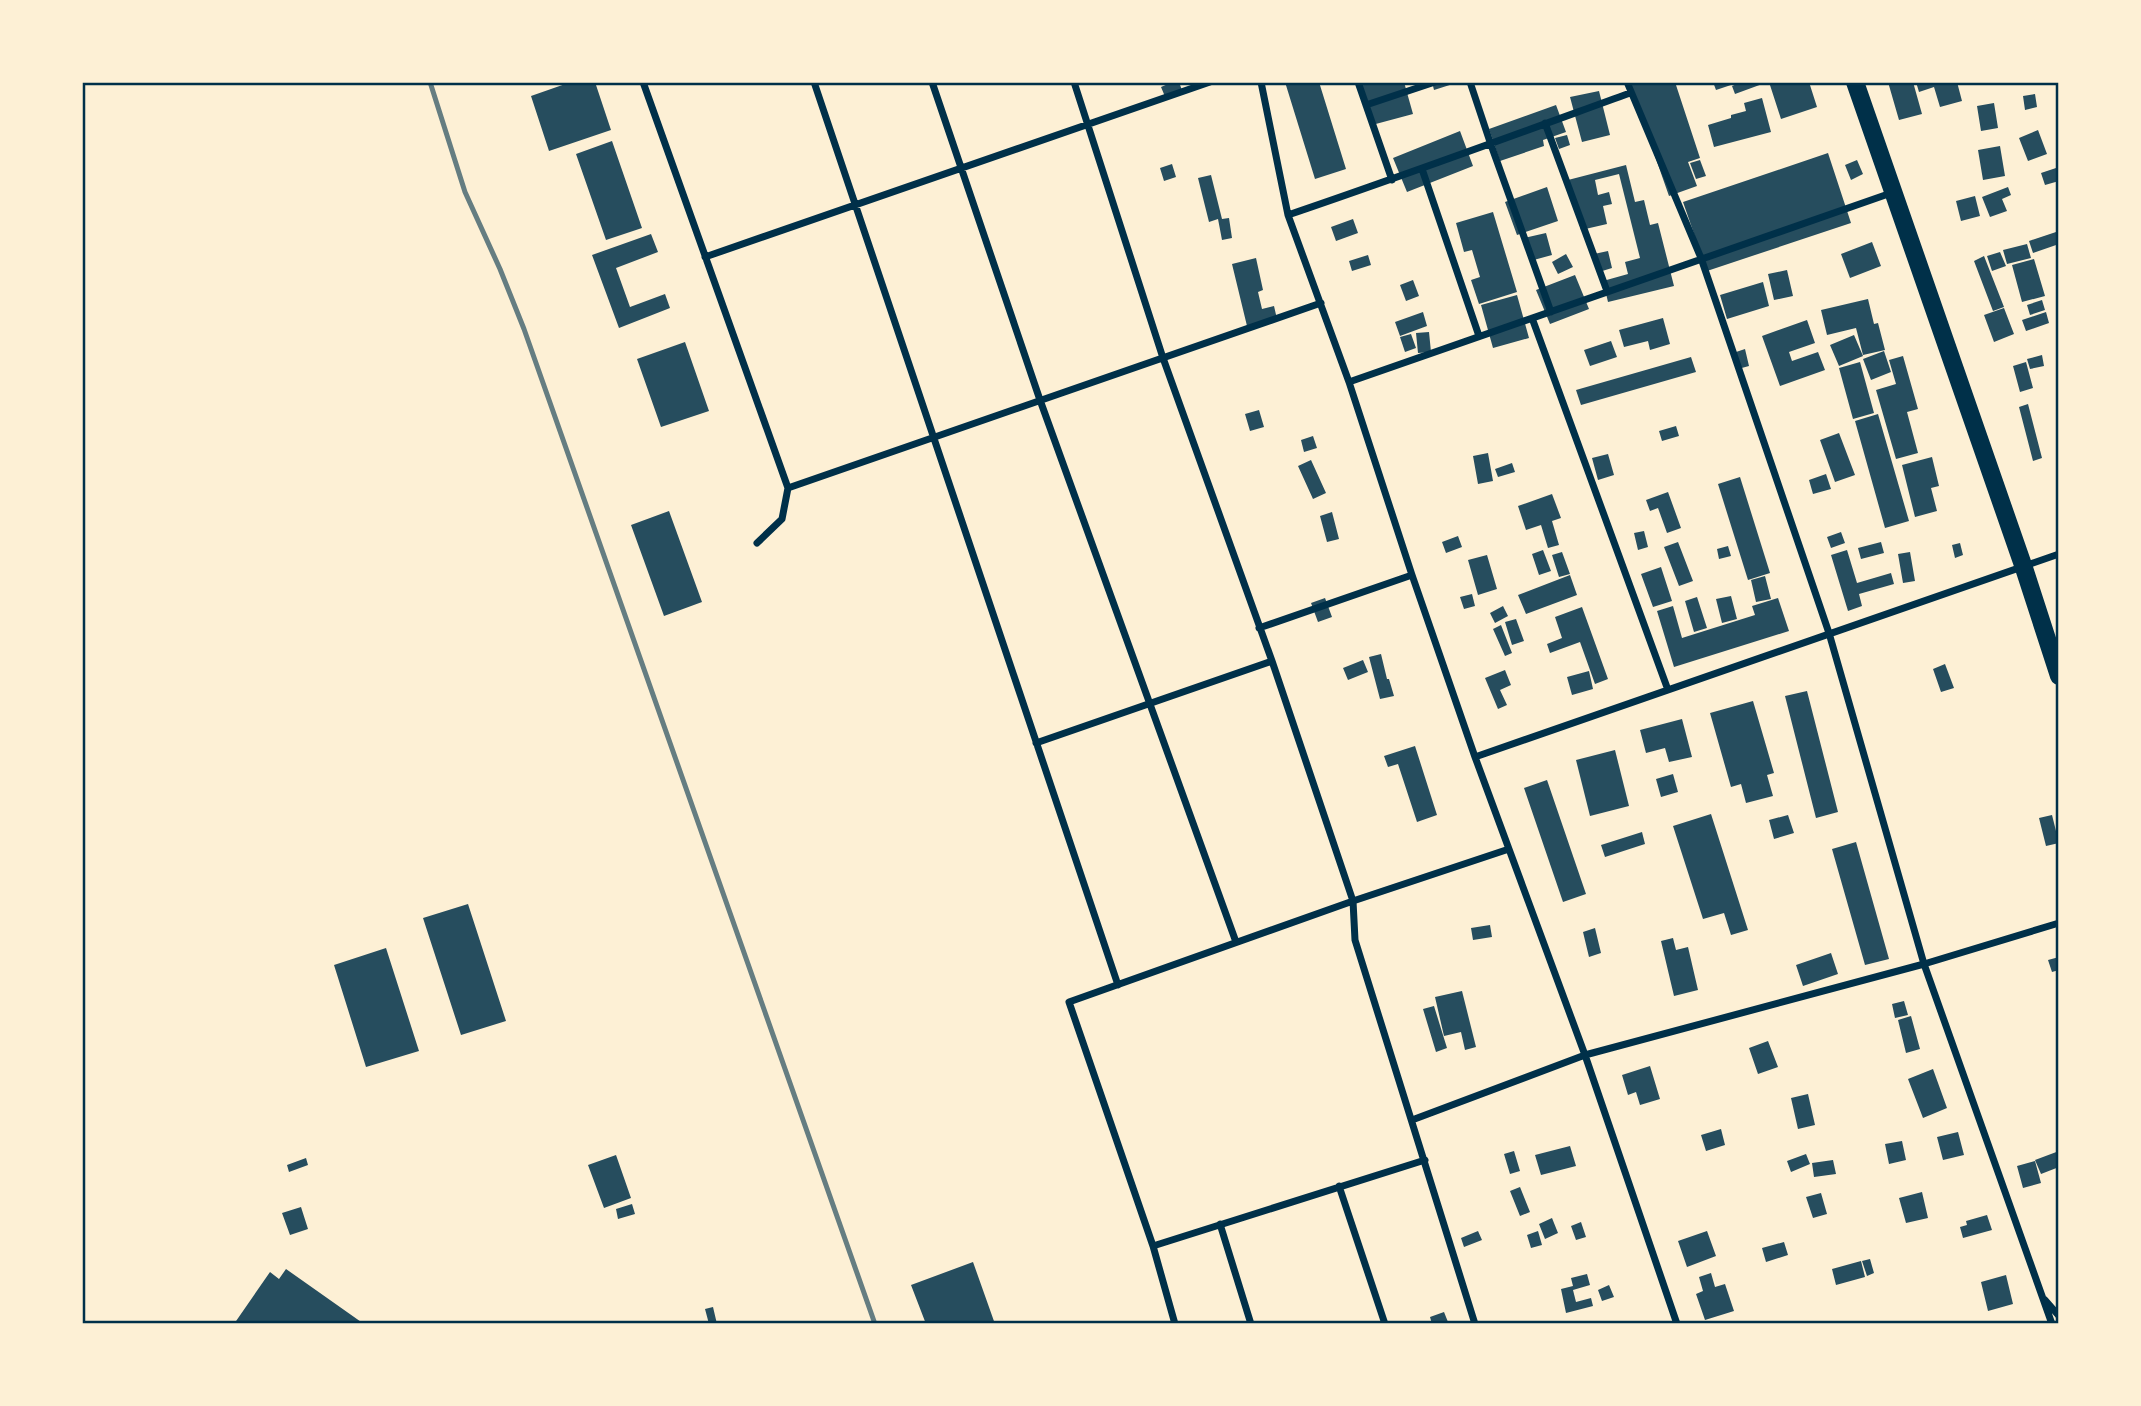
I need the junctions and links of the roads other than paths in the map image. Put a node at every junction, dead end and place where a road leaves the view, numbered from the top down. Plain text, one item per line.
1 (643, 82) edge
2 (814, 82) edge
3 (932, 82) edge
4 (1074, 82) edge
5 (1210, 82) edge
6 (1261, 82) edge
7 (1358, 82) edge
8 (1470, 82) edge
9 (1627, 82) edge
10 (1855, 82) edge
11 (1432, 83) edge
12 (1630, 93) junction
13 (1367, 105) junction
14 (1545, 123) junction
15 (1086, 125) junction
16 (1490, 142) junction
17 (960, 169) junction
18 (1422, 169) junction
19 (1392, 180) junction
20 (1894, 192) junction
21 (856, 205) junction
22 (1288, 215) junction
23 (705, 257) junction
24 (1701, 258) junction
25 (1606, 291) junction
26 (1321, 303) junction
27 (1551, 312) junction
28 (1532, 318) junction
29 (1479, 336) junction
30 (1163, 358) junction
31 (1349, 382) junction
32 (1040, 400) junction
33 (933, 436) junction
34 (789, 488) junction
35 (757, 542) dead end
36 (2059, 554) edge
37 (2023, 565) junction
38 (1412, 575) junction
39 (1259, 628) junction
40 (1829, 633) junction
41 (1272, 661) junction
42 (2059, 676) edge
43 (1668, 690) junction
44 (1149, 703) junction
45 (1036, 743) junction
46 (1475, 757) junction
47 (1509, 849) junction
48 (1353, 901) junction
49 (2059, 923) edge
50 (1236, 942) junction
51 (1924, 964) junction
52 (1118, 985) junction
53 (1585, 1055) junction
54 (1412, 1121) junction
55 (1425, 1160) junction
56 (1339, 1186) junction
57 (1220, 1224) junction
58 (1153, 1247) junction
59 (2042, 1297) junction
60 (2059, 1316) edge
61 (1175, 1324) edge
62 (1251, 1324) edge
63 (1385, 1324) edge
64 (1475, 1324) edge
65 (1676, 1324) edge
66 (2052, 1324) edge

1 - 23 street
2 - 21 street
3 - 17 street
4 - 15 street
5 - 15 street
6 - 22 street
7 - 13 street
8 - 16 street
9 - 12 street
10 - 20 main road
11 - 13 street
12 - 14 street
12 - 24 street
13 - 19 street
14 - 16 street
14 - 25 street
15 - 17 street
15 - 30 street
16 - 18 street
16 - 27 street
17 - 21 street
17 - 32 street
18 - 19 street
18 - 29 street
19 - 22 street
20 - 24 street
20 - 37 main road
21 - 23 street
21 - 33 street
22 - 26 street
23 - 34 street
24 - 25 street
24 - 40 street
25 - 27 street
26 - 30 street
26 - 31 street
27 - 28 street
28 - 29 street
28 - 43 street
29 - 31 street
30 - 32 street
30 - 39 street
31 - 38 street
32 - 33 street
32 - 44 street
33 - 34 street
33 - 45 street
34 - 35 street
36 - 37 street
37 - 40 street
37 - 42 main road
38 - 39 street
38 - 46 street
39 - 41 street
40 - 43 street
40 - 51 street
41 - 44 street
41 - 48 street
43 - 46 street
44 - 45 street
44 - 50 street
45 - 52 street
46 - 47 street
47 - 48 street
47 - 53 street
48 - 50 street
48 - 54 street
49 - 51 street
50 - 52 street
51 - 53 street
51 - 59 street
52 - 58 street
53 - 54 street
53 - 65 street
54 - 55 street
55 - 56 street
55 - 64 street
56 - 57 street
56 - 63 street
57 - 58 street
57 - 62 street
58 - 61 street
59 - 60 street
59 - 66 street

